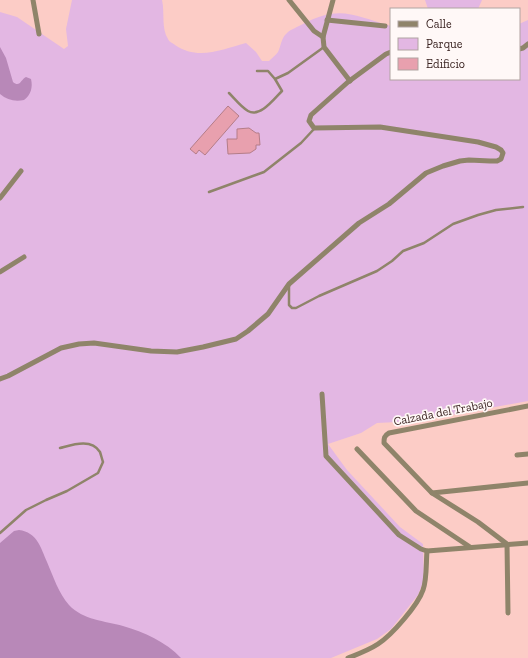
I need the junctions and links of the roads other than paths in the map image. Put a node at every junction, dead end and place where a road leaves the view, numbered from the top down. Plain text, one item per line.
1 (33, 0) edge
2 (289, 0) edge
3 (333, 0) edge
4 (327, 20) junction
5 (385, 26) dead end
6 (39, 34) dead end
7 (323, 37) junction
8 (324, 48) junction
9 (390, 53) edge
10 (256, 71) dead end
11 (275, 79) junction
12 (350, 81) junction
13 (229, 93) dead end
14 (314, 128) junction
15 (21, 171) dead end
16 (209, 192) dead end
17 (0, 198) edge
18 (523, 207) dead end
19 (24, 257) dead end
20 (0, 272) edge
21 (289, 284) junction
22 (0, 379) edge
23 (322, 394) dead end
24 (528, 406) edge
25 (60, 448) dead end
26 (357, 449) dead end
27 (528, 454) edge
28 (517, 455) dead end
29 (528, 483) edge
30 (432, 493) junction
31 (0, 533) edge
32 (528, 543) edge
33 (507, 544) junction
34 (470, 547) junction
35 (427, 550) junction
36 (508, 613) dead end
37 (348, 658) edge

1 - 6 street
2 - 7 street
3 - 4 street
4 - 5 street
4 - 7 street
7 - 8 street
8 - 11 lane
8 - 12 street
9 - 12 street
10 - 11 lane
11 - 13 lane
12 - 14 street
14 - 16 lane
14 - 21 street
15 - 17 street
18 - 21 lane
19 - 20 street
21 - 22 street
23 - 35 street
24 - 30 street, Calzada del Trabajo
25 - 31 lane
26 - 34 street
27 - 28 street
29 - 30 street
30 - 33 street, Calzada del Trabajo
32 - 33 street
33 - 34 street
33 - 36 street
34 - 35 street
35 - 37 street

